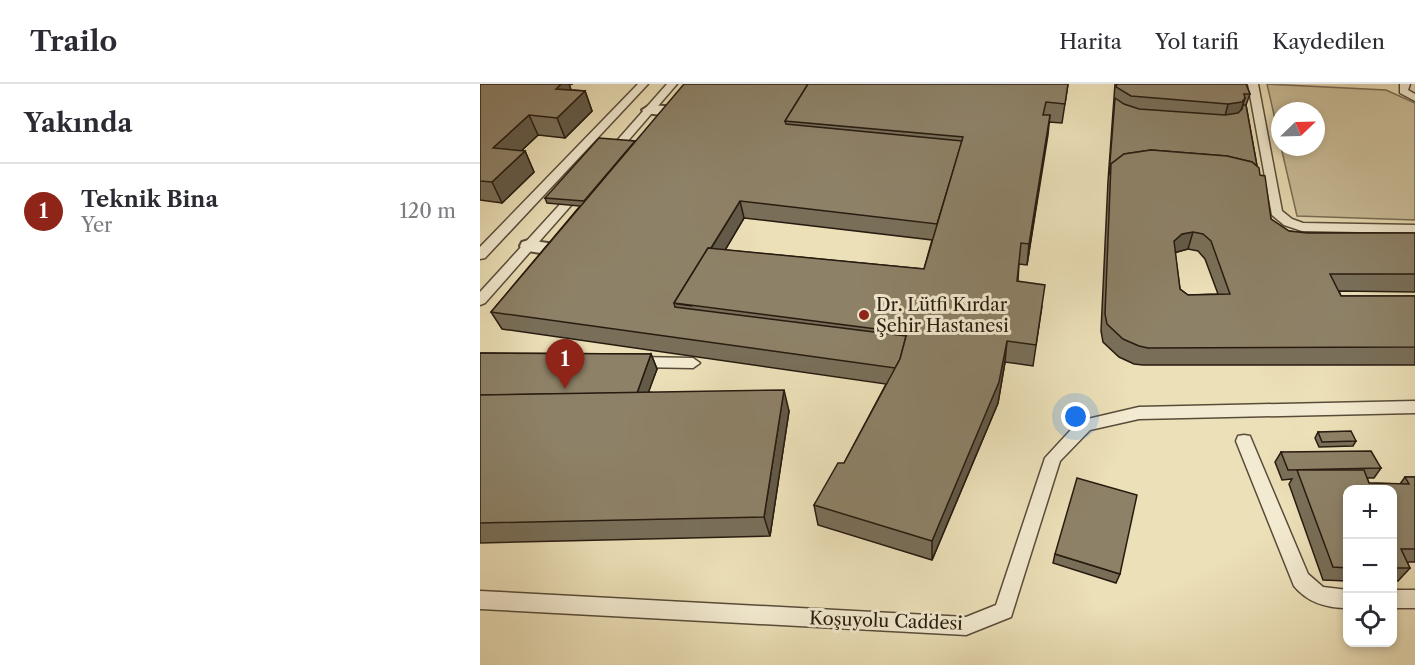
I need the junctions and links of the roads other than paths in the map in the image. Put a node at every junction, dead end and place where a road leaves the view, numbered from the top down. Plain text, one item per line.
1 (643, 84) edge
2 (672, 84) edge
3 (1253, 84) edge
4 (1405, 84) edge
5 (1415, 98) edge
6 (622, 106) junction
7 (651, 109) junction
8 (678, 112) edge
9 (603, 163) edge
10 (588, 180) edge
11 (1415, 229) edge
12 (529, 246) junction
13 (565, 251) edge
14 (480, 255) edge
15 (480, 300) edge
16 (622, 361) edge
17 (693, 363) edge
18 (1415, 407) edge
19 (1244, 441) dead end
20 (1343, 599) edge
21 (1397, 599) edge
22 (1415, 599) edge
23 (480, 600) edge

1 - 6 lane
2 - 7 lane
3 - 11 lane
4 - 5 lane
6 - 7 lane
6 - 14 lane
7 - 8 street
7 - 9 lane
10 - 12 lane
12 - 13 street
12 - 15 lane
16 - 17 lane
18 - 23 lane, Koşuyolu Caddesi
19 - 20 lane
21 - 22 lane

